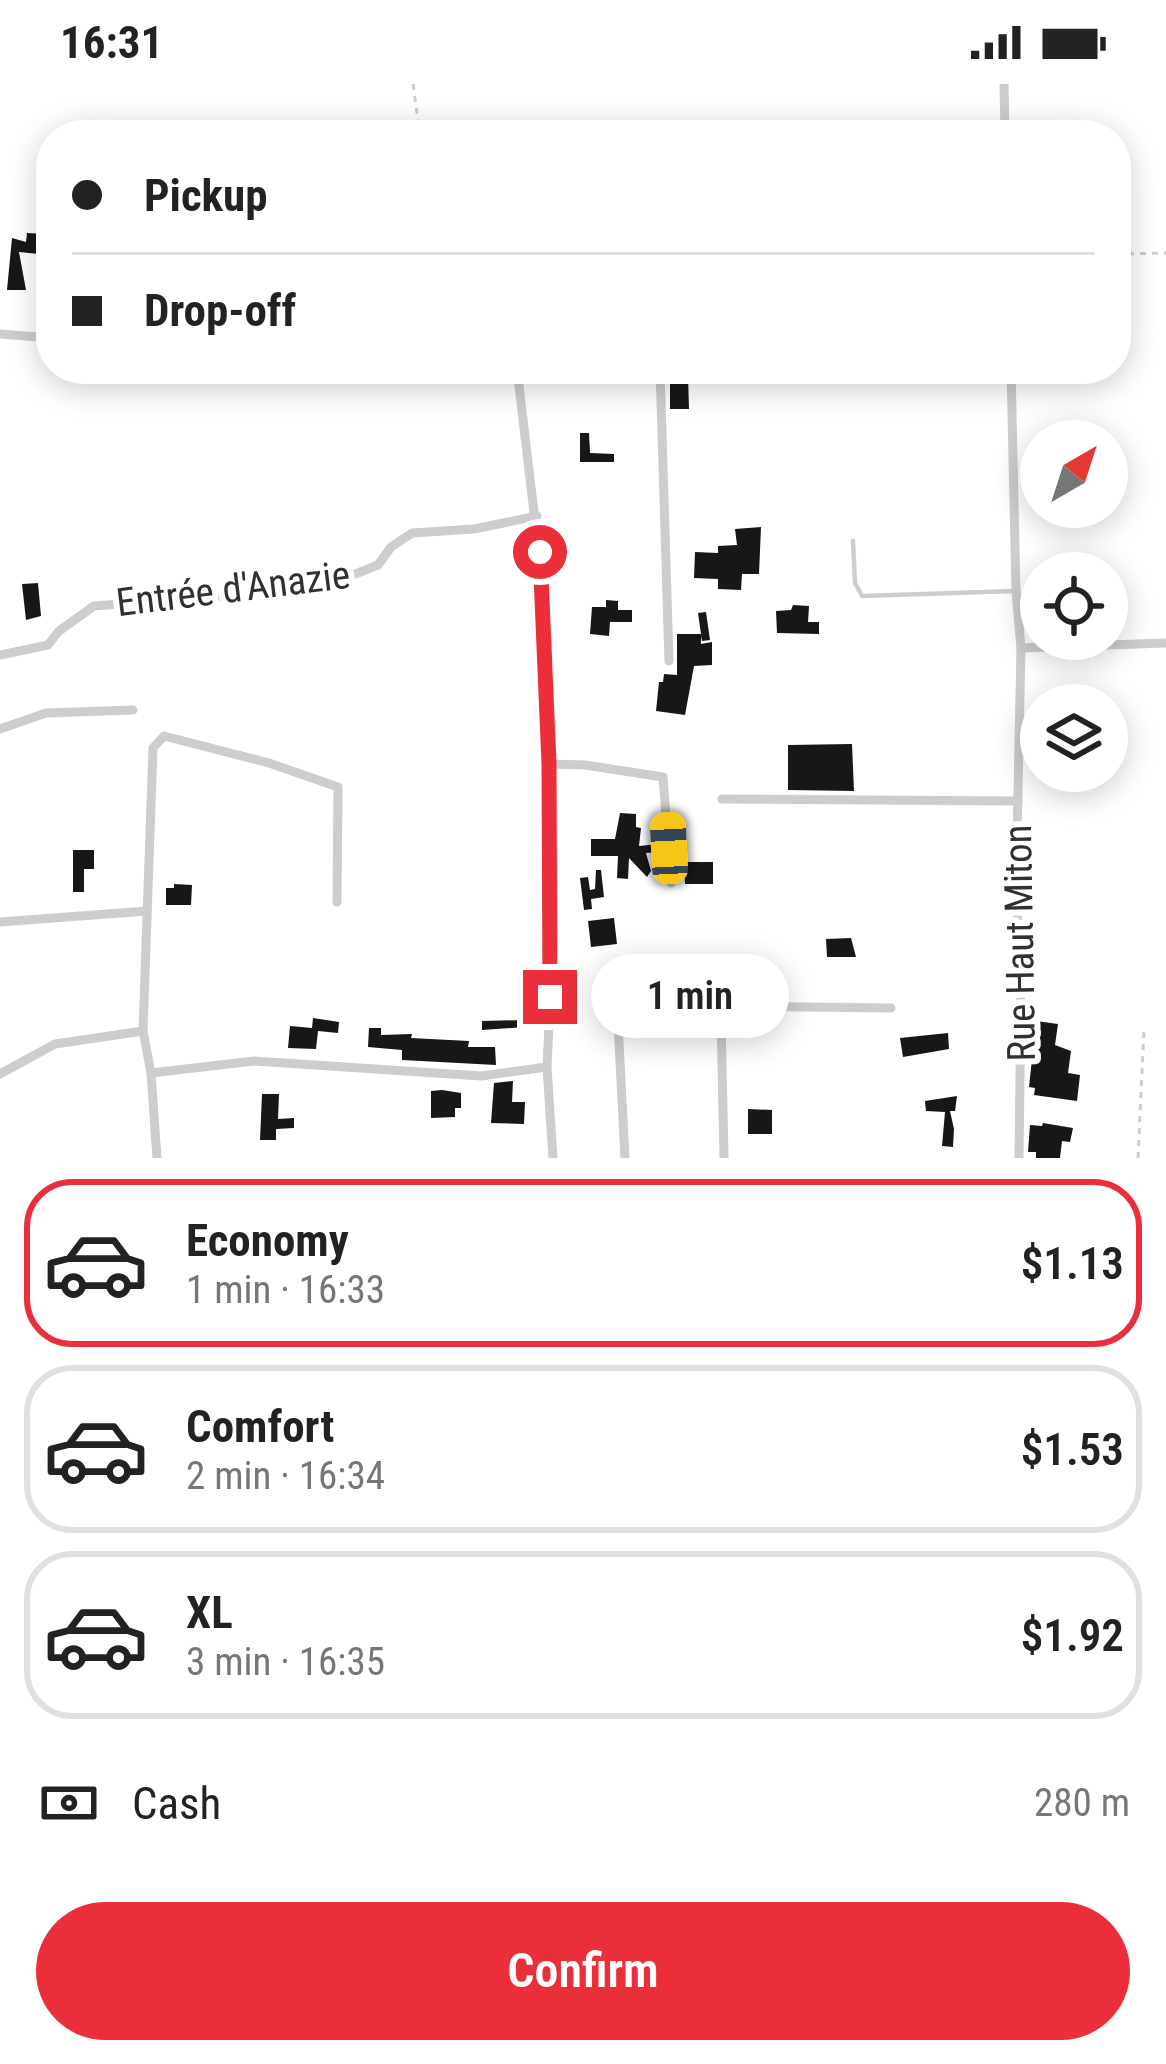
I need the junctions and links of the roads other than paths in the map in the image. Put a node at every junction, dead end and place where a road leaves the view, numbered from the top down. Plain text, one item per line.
1 (1004, 84) edge
2 (1005, 120) edge
3 (0, 334) edge
4 (36, 337) edge
5 (519, 384) edge
6 (660, 384) edge
7 (1011, 384) edge
8 (537, 516) junction
9 (854, 541) dead end
10 (1016, 592) junction
11 (1020, 637) edge
12 (1166, 643) edge
13 (1128, 644) edge
14 (0, 655) edge
15 (1021, 660) edge
16 (669, 661) dead end
17 (133, 710) dead end
18 (0, 729) edge
19 (549, 764) junction
20 (722, 799) dead end
21 (1018, 801) junction
22 (671, 883) dead end
23 (338, 902) dead end
24 (147, 911) junction
25 (0, 922) edge
26 (891, 1008) dead end
27 (618, 1023) dead end
28 (143, 1030) junction
29 (547, 1067) junction
30 (151, 1073) junction
31 (0, 1074) edge
32 (158, 1158) edge
33 (554, 1158) edge
34 (626, 1158) edge
35 (724, 1158) edge
36 (1019, 1158) edge

1 - 2 street
3 - 4 street
5 - 8 street
6 - 16 street
7 - 10 street, Rue Haut Miton
8 - 14 street, Entrée d'Anazie
8 - 19 street
9 - 10 lane
10 - 11 street, Rue Haut Miton
12 - 13 street
15 - 21 street, Rue Haut Miton
17 - 18 street
19 - 22 street
19 - 29 street
20 - 21 street
21 - 36 street, Rue Haut Miton
23 - 24 street
24 - 25 street
24 - 28 street
26 - 35 street
27 - 34 street
28 - 30 street
28 - 31 street
29 - 30 street
29 - 33 street
30 - 32 street

